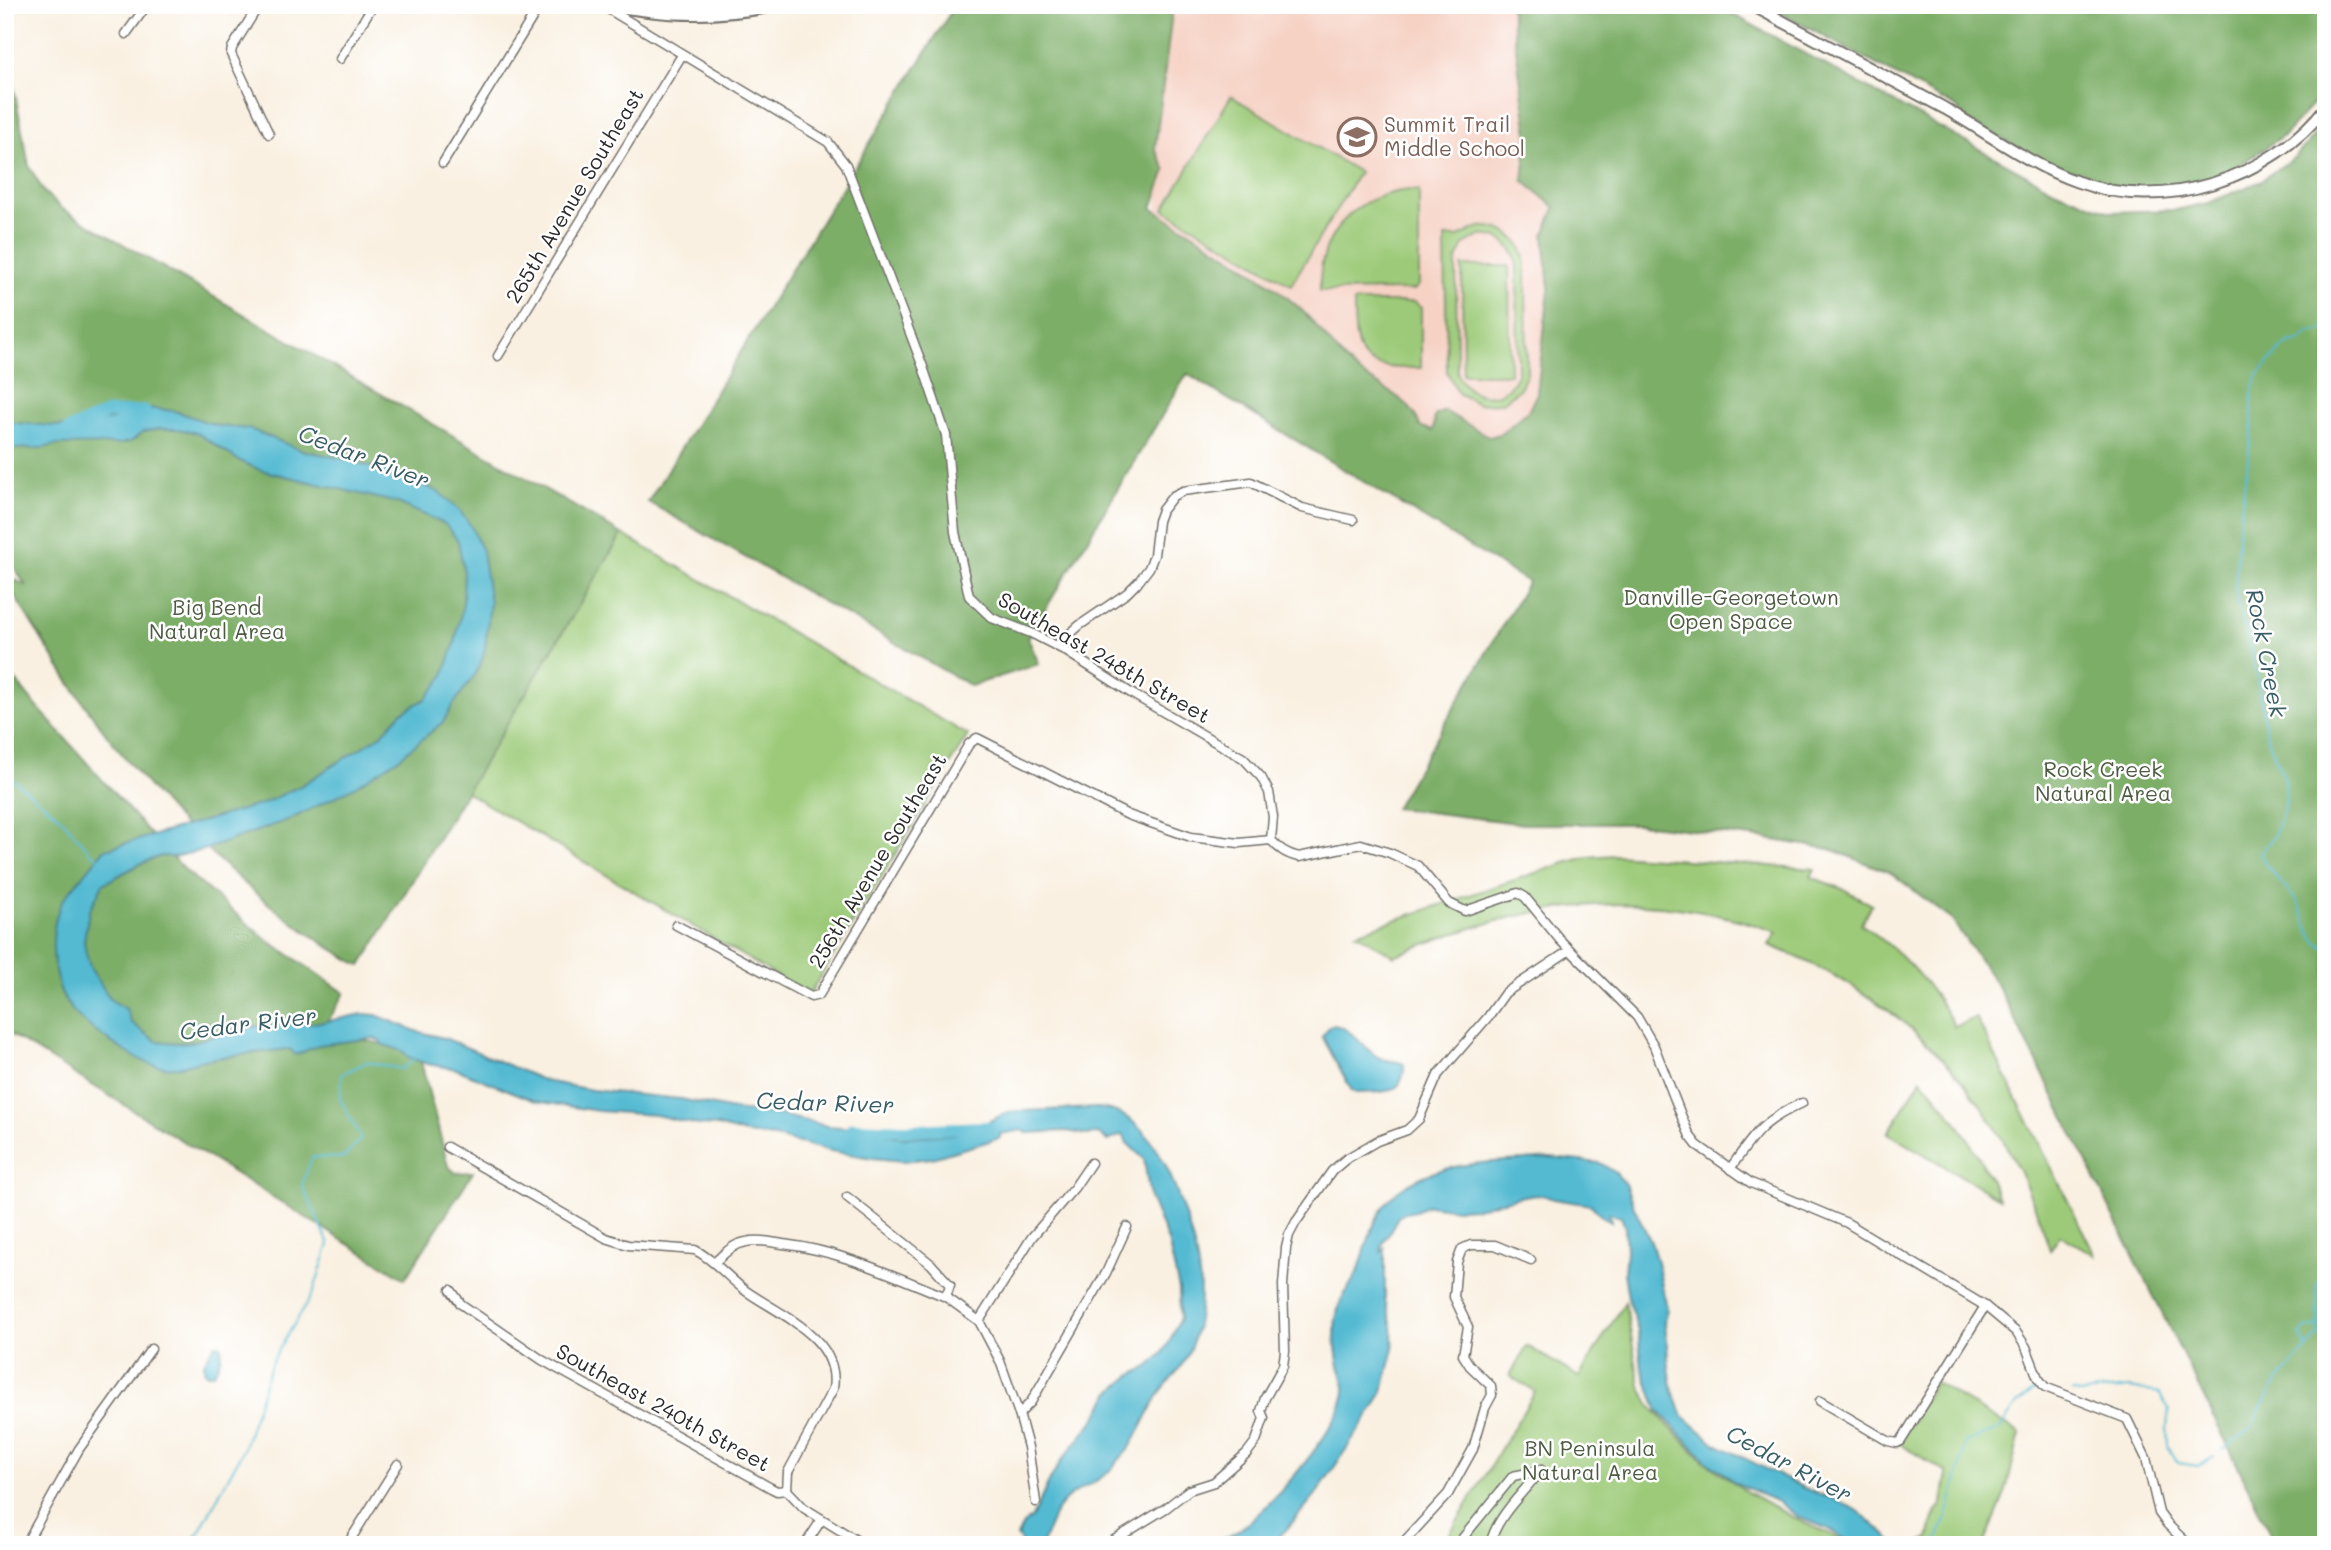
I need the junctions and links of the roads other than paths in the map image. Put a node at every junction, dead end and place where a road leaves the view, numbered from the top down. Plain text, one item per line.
1 (147, 5) edge
2 (259, 5) edge
3 (373, 5) edge
4 (540, 5) edge
5 (605, 5) edge
6 (780, 5) edge
7 (1752, 5) edge
8 (126, 34) dead end
9 (682, 55) junction
10 (340, 59) dead end
11 (2326, 107) edge
12 (269, 134) dead end
13 (443, 163) dead end
14 (498, 356) dead end
15 (1353, 520) dead end
16 (1056, 646) junction
17 (1271, 840) junction
18 (676, 925) dead end
19 (1570, 950) junction
20 (1802, 1103) dead end
21 (447, 1147) dead end
22 (1091, 1163) dead end
23 (1730, 1169) junction
24 (847, 1197) dead end
25 (1127, 1227) dead end
26 (1531, 1261) dead end
27 (715, 1262) junction
28 (451, 1290) dead end
29 (946, 1297) junction
30 (1985, 1306) junction
31 (978, 1321) junction
32 (151, 1349) dead end
33 (1820, 1401) dead end
34 (1020, 1414) junction
35 (398, 1464) dead end
36 (787, 1490) junction
37 (1037, 1502) dead end
38 (822, 1519) junction
39 (29, 1545) edge
40 (346, 1545) edge
41 (805, 1545) edge
42 (864, 1545) edge
43 (1106, 1545) edge
44 (1401, 1545) edge
45 (1457, 1545) edge
46 (1490, 1545) edge
47 (2189, 1545) edge

1 - 8 street
2 - 12 street
3 - 10 street
4 - 13 street
5 - 6 street
5 - 9 street
7 - 11 street
9 - 14 street, 265th Avenue Southeast
9 - 16 street, Southeast 248th Street
15 - 16 street
16 - 17 street, Southeast 248th Street
17 - 18 street, 256th Avenue Southeast
17 - 19 street
19 - 23 street
19 - 43 street
20 - 23 street
21 - 27 street
22 - 31 street
23 - 30 street
24 - 29 street
25 - 34 street
26 - 44 street
27 - 29 street
27 - 36 street
28 - 36 street, Southeast 240th Street
29 - 31 street
30 - 33 street
30 - 47 street
31 - 34 street
32 - 39 street
34 - 37 street
35 - 40 street
36 - 38 street, Southeast 240th Street
38 - 41 street
38 - 42 street, Southeast 240th Street
45 - 46 street

